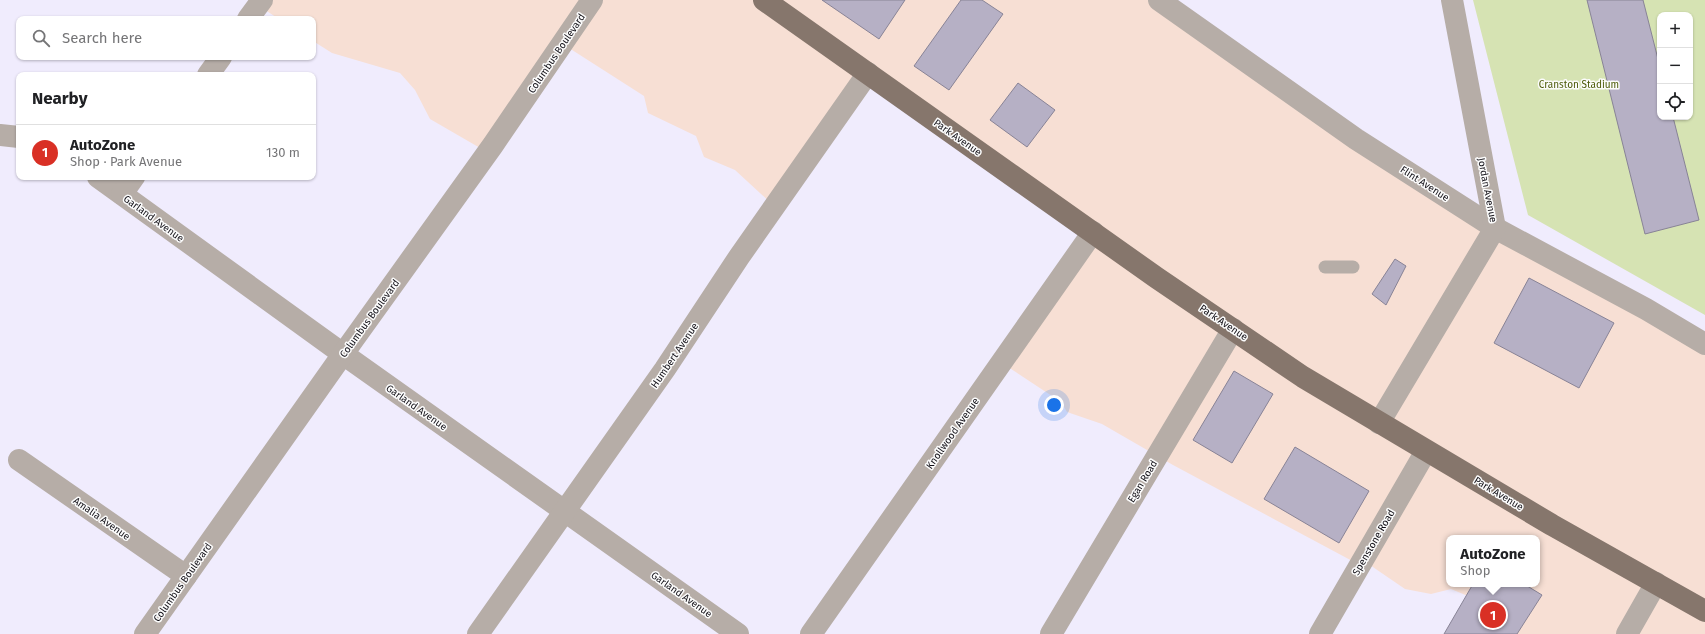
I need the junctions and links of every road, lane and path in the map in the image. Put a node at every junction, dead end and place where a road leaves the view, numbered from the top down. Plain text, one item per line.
1 (262, 0) edge
2 (592, 0) edge
3 (764, 0) edge
4 (1159, 0) edge
5 (1452, 0) edge
6 (1186, 10) edge
7 (250, 16) edge
8 (219, 60) edge
9 (210, 72) edge
10 (868, 73) junction
11 (0, 135) edge
12 (16, 138) edge
13 (108, 180) edge
14 (128, 186) edge
15 (1495, 228) junction
16 (1093, 232) junction
17 (1325, 267) dead end
18 (1353, 267) dead end
19 (1233, 329) junction
20 (1705, 344) edge
21 (342, 354) junction
22 (1379, 423) junction
23 (1426, 451) junction
24 (19, 460) dead end
25 (566, 512) junction
26 (186, 576) junction
27 (1656, 582) junction
28 (1705, 611) edge
29 (145, 634) edge
30 (478, 634) edge
31 (738, 634) edge
32 (811, 634) edge
33 (1051, 634) edge
34 (1320, 634) edge
35 (1627, 634) edge

1 - 7 street
2 - 21 street, Columbus Boulevard
3 - 10 main road, Park Avenue
4 - 6 street, Flint Avenue
5 - 15 street, Jordan Avenue
6 - 15 street, Flint Avenue
8 - 9 street
10 - 16 main road, Park Avenue
10 - 25 street, Humbert Avenue
11 - 12 street
13 - 14 street, Garland Avenue
14 - 21 street, Garland Avenue
15 - 20 street, Flint Avenue
15 - 22 street, Jordan Avenue
16 - 19 main road, Park Avenue
16 - 32 street, Knollwood Avenue
17 - 18 lane
19 - 22 main road, Park Avenue
19 - 33 street, Egan Road
21 - 25 street, Garland Avenue
21 - 26 street, Columbus Boulevard
22 - 23 main road, Park Avenue
23 - 27 main road, Park Avenue
23 - 34 street, Spenstone Road
24 - 26 street, Amalia Avenue
25 - 30 street, Humbert Avenue
25 - 31 street, Garland Avenue
26 - 29 street, Columbus Boulevard
27 - 28 main road, Park Avenue
27 - 35 street

